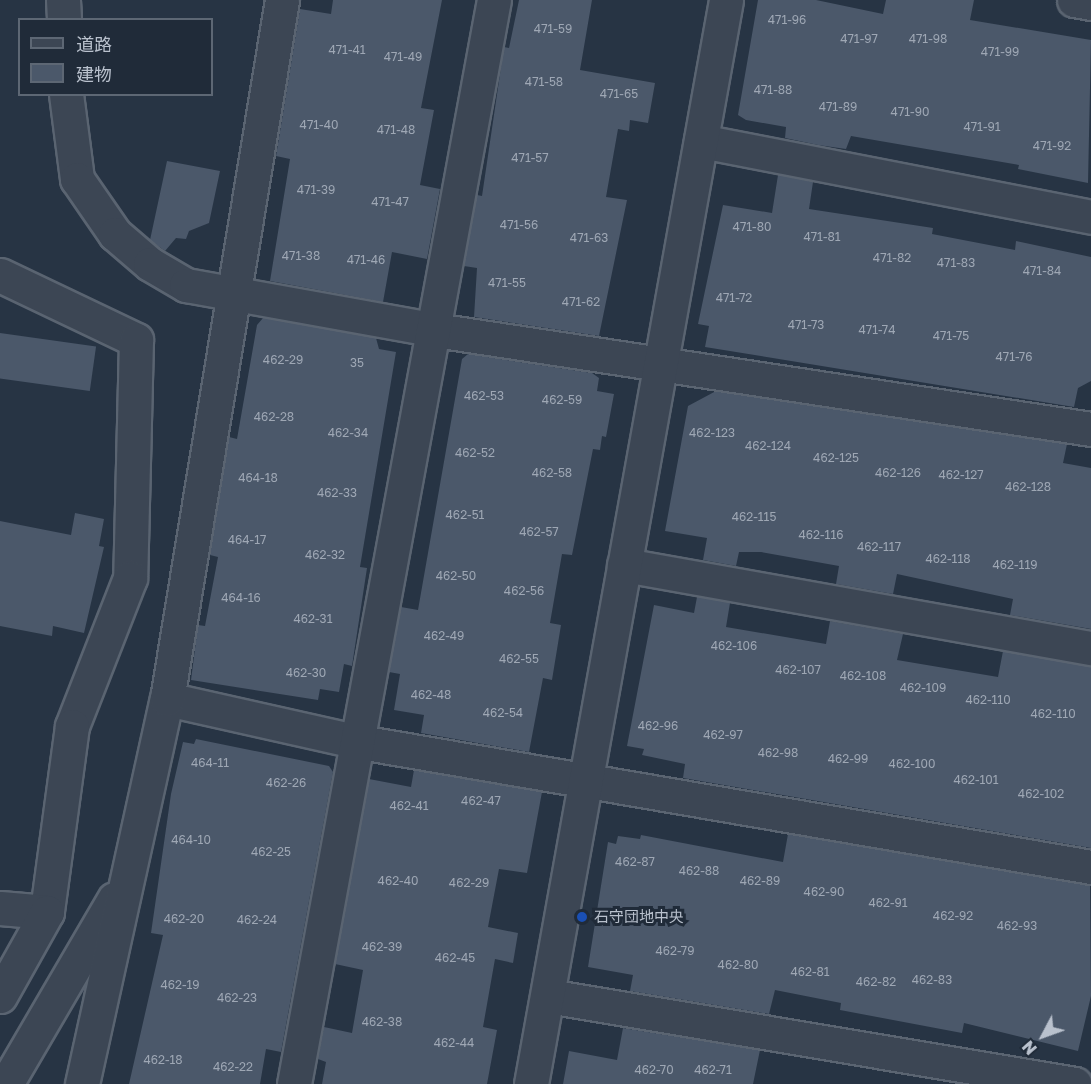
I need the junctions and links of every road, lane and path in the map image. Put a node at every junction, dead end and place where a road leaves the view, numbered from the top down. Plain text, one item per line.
1 (63, 0) edge
2 (282, 0) edge
3 (494, 0) edge
4 (726, 0) edge
5 (1074, 0) edge
6 (1091, 3) edge
7 (64, 18) edge
8 (66, 96) edge
9 (701, 141) junction
10 (1091, 217) edge
11 (0, 275) edge
12 (235, 294) junction
13 (435, 330) junction
14 (661, 365) junction
15 (1091, 429) edge
16 (624, 565) junction
17 (1091, 648) edge
18 (167, 699) junction
19 (360, 742) junction
20 (582, 779) junction
21 (1091, 867) edge
22 (130, 870) junction
23 (0, 908) edge
24 (46, 912) junction
25 (0, 996) edge
26 (548, 996) junction
27 (6, 1084) edge
28 (82, 1084) edge
29 (294, 1084) edge
30 (531, 1084) edge
31 (1075, 1084) edge

1 - 7 street
2 - 12 street
3 - 13 street
4 - 9 street
5 - 6 street
8 - 12 street
9 - 10 street
9 - 14 street
11 - 24 street
12 - 13 street
12 - 18 street
13 - 14 street
13 - 19 street
14 - 15 street
14 - 16 street
16 - 17 street
16 - 20 street
18 - 19 street
18 - 22 street
19 - 20 street
19 - 29 street
20 - 21 street
20 - 26 street
22 - 27 street
22 - 28 street
23 - 24 street
24 - 25 street
26 - 30 street
26 - 31 street

